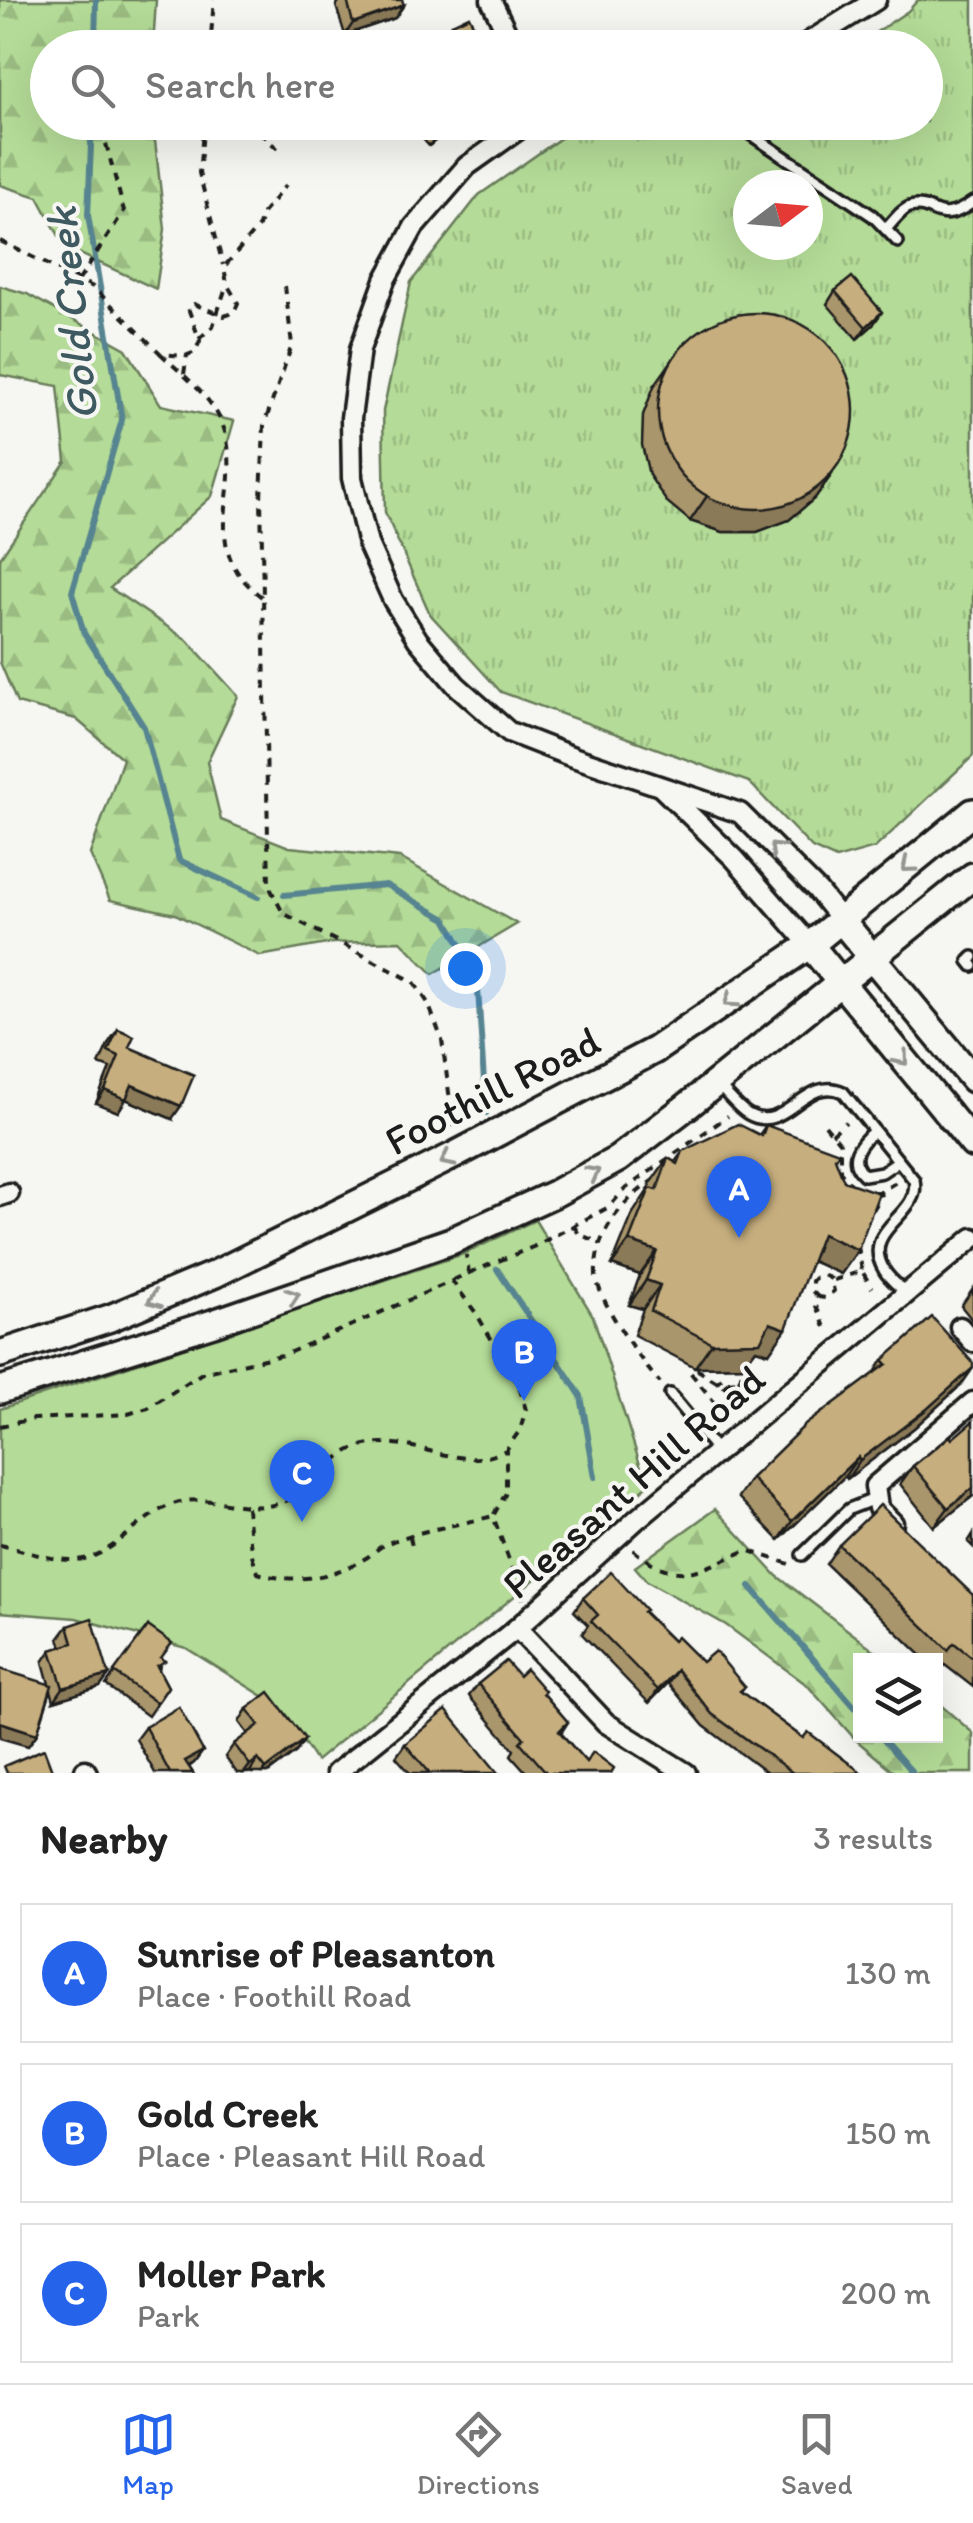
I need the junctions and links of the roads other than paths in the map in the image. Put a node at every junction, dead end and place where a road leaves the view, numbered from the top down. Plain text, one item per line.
1 (490, 0) edge
2 (876, 0) edge
3 (505, 30) edge
4 (827, 30) edge
5 (504, 140) edge
6 (759, 140) edge
7 (973, 202) edge
8 (886, 229) junction
9 (898, 242) dead end
10 (658, 784) junction
11 (973, 812) edge
12 (973, 876) edge
13 (842, 921) junction
14 (810, 945) junction
15 (973, 957) edge
16 (873, 958) junction
17 (973, 966) edge
18 (840, 984) junction
19 (973, 1079) edge
20 (716, 1083) junction
21 (874, 1131) junction
22 (973, 1144) edge
23 (898, 1160) junction
24 (973, 1238) edge
25 (907, 1294) junction
26 (0, 1354) edge
27 (0, 1390) edge
28 (670, 1394) road end
29 (973, 1402) edge
30 (718, 1452) junction
31 (876, 1492) junction
32 (905, 1534) edge
33 (802, 1555) road end
34 (523, 1622) junction
35 (346, 1770) edge
36 (686, 1773) edge

1 - 3 street
2 - 4 street
5 - 10 street
6 - 8 lane
7 - 8 lane
8 - 9 lane
13 -> 10 street
10 - 14 street
11 -> 13 main road, Foothill Road
12 - 16 main road
13 - 14 main road, Foothill Road
13 - 16 main road
14 - 18 main road
14 -> 26 main road, Foothill Road
15 - 17 lane
16 - 18 main road
16 - 19 main road
18 - 20 main road
18 -> 22 main road
20 - 21 lane
27 -> 20 main road
21 - 23 lane
21 - 23 lane
23 - 25 lane
24 - 25 street, Pleasant Hill Road
25 - 30 street, Pleasant Hill Road
28 - 30 lane
29 - 31 street
30 - 34 street, Pleasant Hill Road
31 - 32 street
31 - 33 lane
34 - 35 street, Pleasant Hill Road
34 - 36 street

